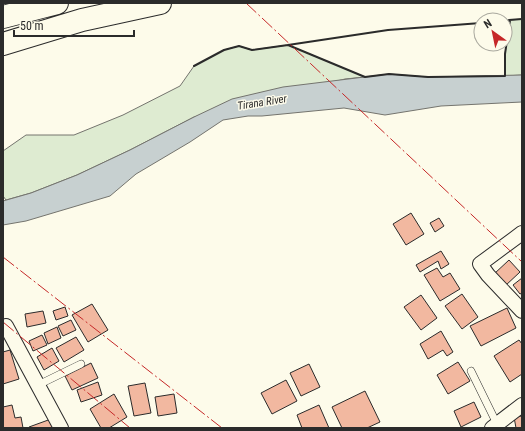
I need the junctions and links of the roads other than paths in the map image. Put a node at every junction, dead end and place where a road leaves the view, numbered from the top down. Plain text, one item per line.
1 (57, 3) edge
2 (160, 3) edge
3 (3, 17) edge
4 (3, 44) edge
5 (522, 233) edge
6 (522, 311) edge
7 (6, 326) dead end
8 (81, 364) dead end
9 (471, 371) dead end
10 (38, 385) junction
11 (522, 405) edge
12 (495, 426) edge
13 (60, 428) edge

1 - 3 highway
2 - 4 highway
5 - 6 street
7 - 10 street
8 - 10 lane
9 - 12 lane
10 - 13 street
11 - 12 street

